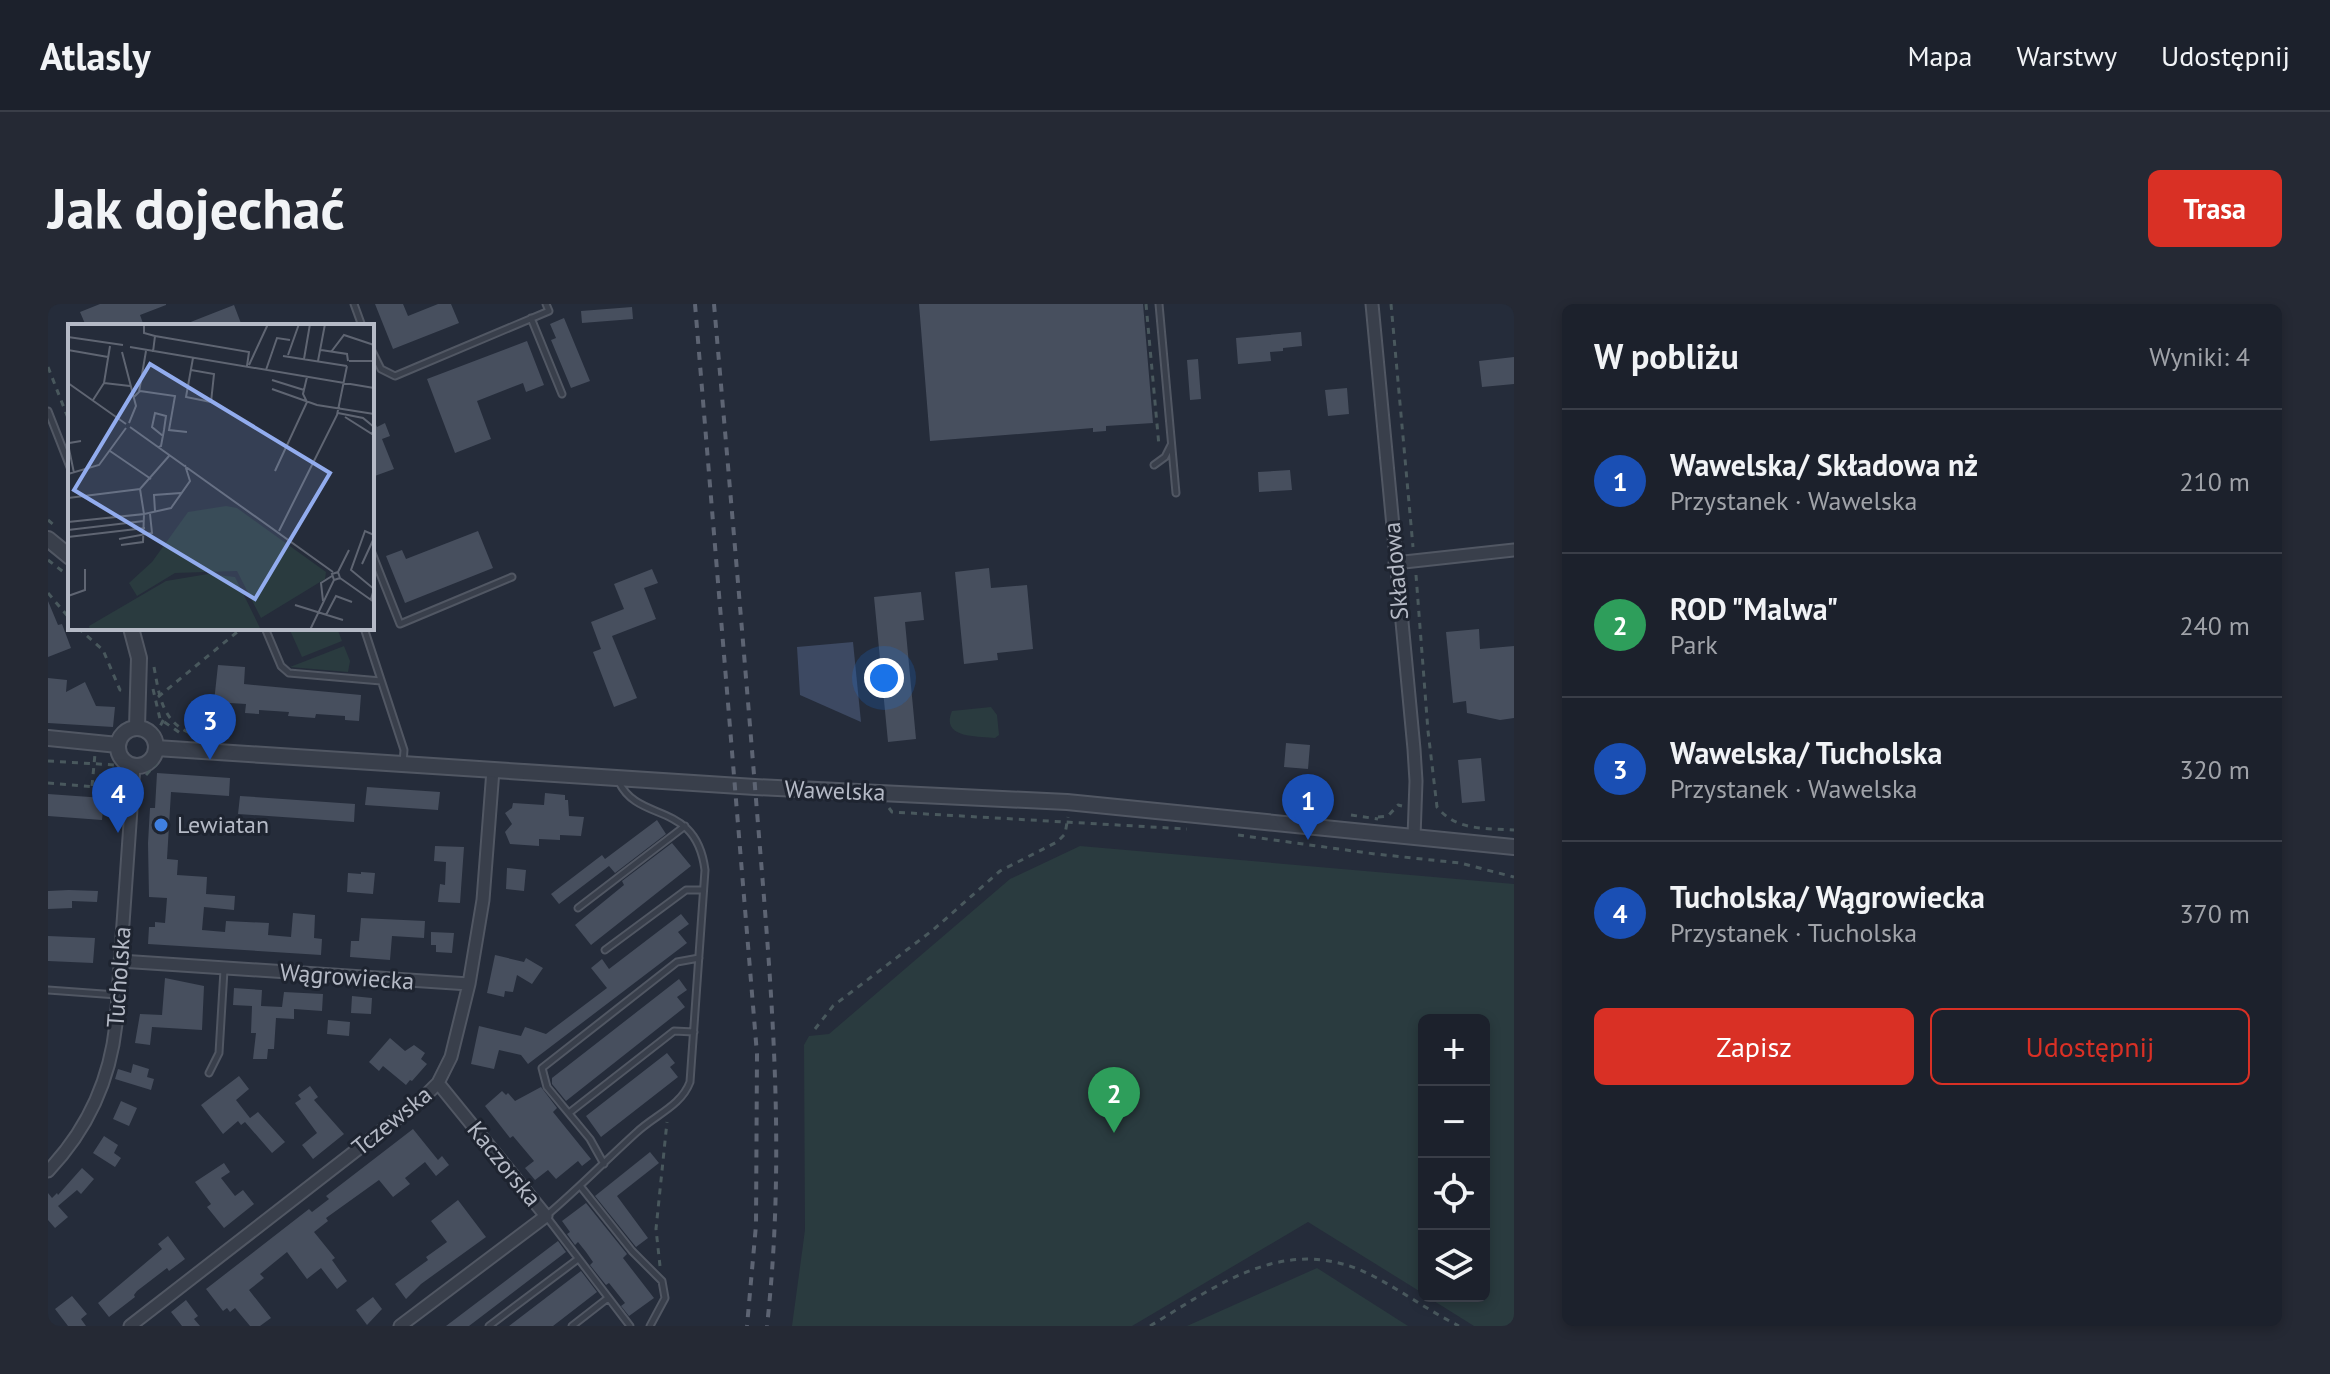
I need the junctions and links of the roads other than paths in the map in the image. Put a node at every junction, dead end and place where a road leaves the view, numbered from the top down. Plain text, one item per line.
1 (354, 304) edge
2 (546, 304) edge
3 (1159, 304) edge
4 (1372, 304) edge
5 (531, 318) junction
6 (361, 324) edge
7 (374, 355) edge
8 (562, 394) dead end
9 (48, 411) edge
10 (1172, 444) junction
11 (68, 462) edge
12 (1154, 465) dead end
13 (1176, 493) dead end
14 (48, 539) edge
15 (1514, 550) edge
16 (68, 552) edge
17 (374, 558) edge
18 (1395, 563) junction
19 (512, 577) dead end
20 (132, 630) edge
21 (266, 630) edge
22 (365, 630) edge
23 (381, 681) junction
24 (137, 727) junction
25 (48, 738) edge
26 (118, 745) junction
27 (157, 750) junction
28 (403, 764) junction
29 (140, 770) junction
30 (493, 770) junction
31 (616, 778) junction
32 (685, 826) junction
33 (1414, 837) junction
34 (1514, 847) edge
35 (703, 890) junction
36 (578, 908) dead end
37 (605, 950) dead end
38 (699, 958) junction
39 (120, 961) junction
40 (225, 969) junction
41 (469, 984) junction
42 (48, 990) edge
43 (118, 995) junction
44 (694, 1032) junction
45 (209, 1073) dead end
46 (438, 1083) junction
47 (569, 1113) junction
48 (604, 1164) junction
49 (48, 1171) edge
50 (581, 1187) junction
51 (546, 1216) junction
52 (578, 1259) junction
53 (608, 1298) junction
54 (130, 1326) edge
55 (400, 1326) edge
56 (489, 1326) edge
57 (572, 1326) edge
58 (630, 1326) edge
59 (650, 1326) edge

1 - 6 lane
2 - 5 lane
3 - 10 lane
4 - 18 street, Składowa
5 - 7 lane
5 - 8 lane
9 - 11 lane
10 - 12 lane
10 - 13 lane
14 - 16 street
15 - 18 street
17 - 19 lane
18 - 33 street, Składowa
20 - 24 street
21 - 23 lane
22 - 23 lane
23 - 28 lane
24 - 26 street
24 - 27 street
25 - 26 street
26 - 29 street
27 - 28 street, Wawelska
27 - 29 street
28 - 30 street, Wawelska
29 - 39 street, Tucholska
30 - 31 street, Wawelska
30 - 41 street, Tczewska
31 - 32 lane
31 - 33 street, Wawelska
32 - 35 lane
32 - 36 lane
33 - 34 street, Wawelska
35 - 37 lane
35 - 38 lane
38 - 44 lane
38 - 47 lane
39 - 40 street, Wągrowiecka
39 - 43 street, Tucholska
40 - 41 street, Wągrowiecka
40 - 45 lane
41 - 46 street, Tczewska
42 - 43 lane
43 - 49 street, Tucholska
44 - 47 lane
44 - 48 lane
46 - 51 street, Kaczorska
46 - 54 street, Tczewska
47 - 48 lane
48 - 50 lane
50 - 51 lane
50 - 59 lane
51 - 52 lane
51 - 55 street, Kaczorska
52 - 53 lane
52 - 56 lane
53 - 57 lane
53 - 58 lane

